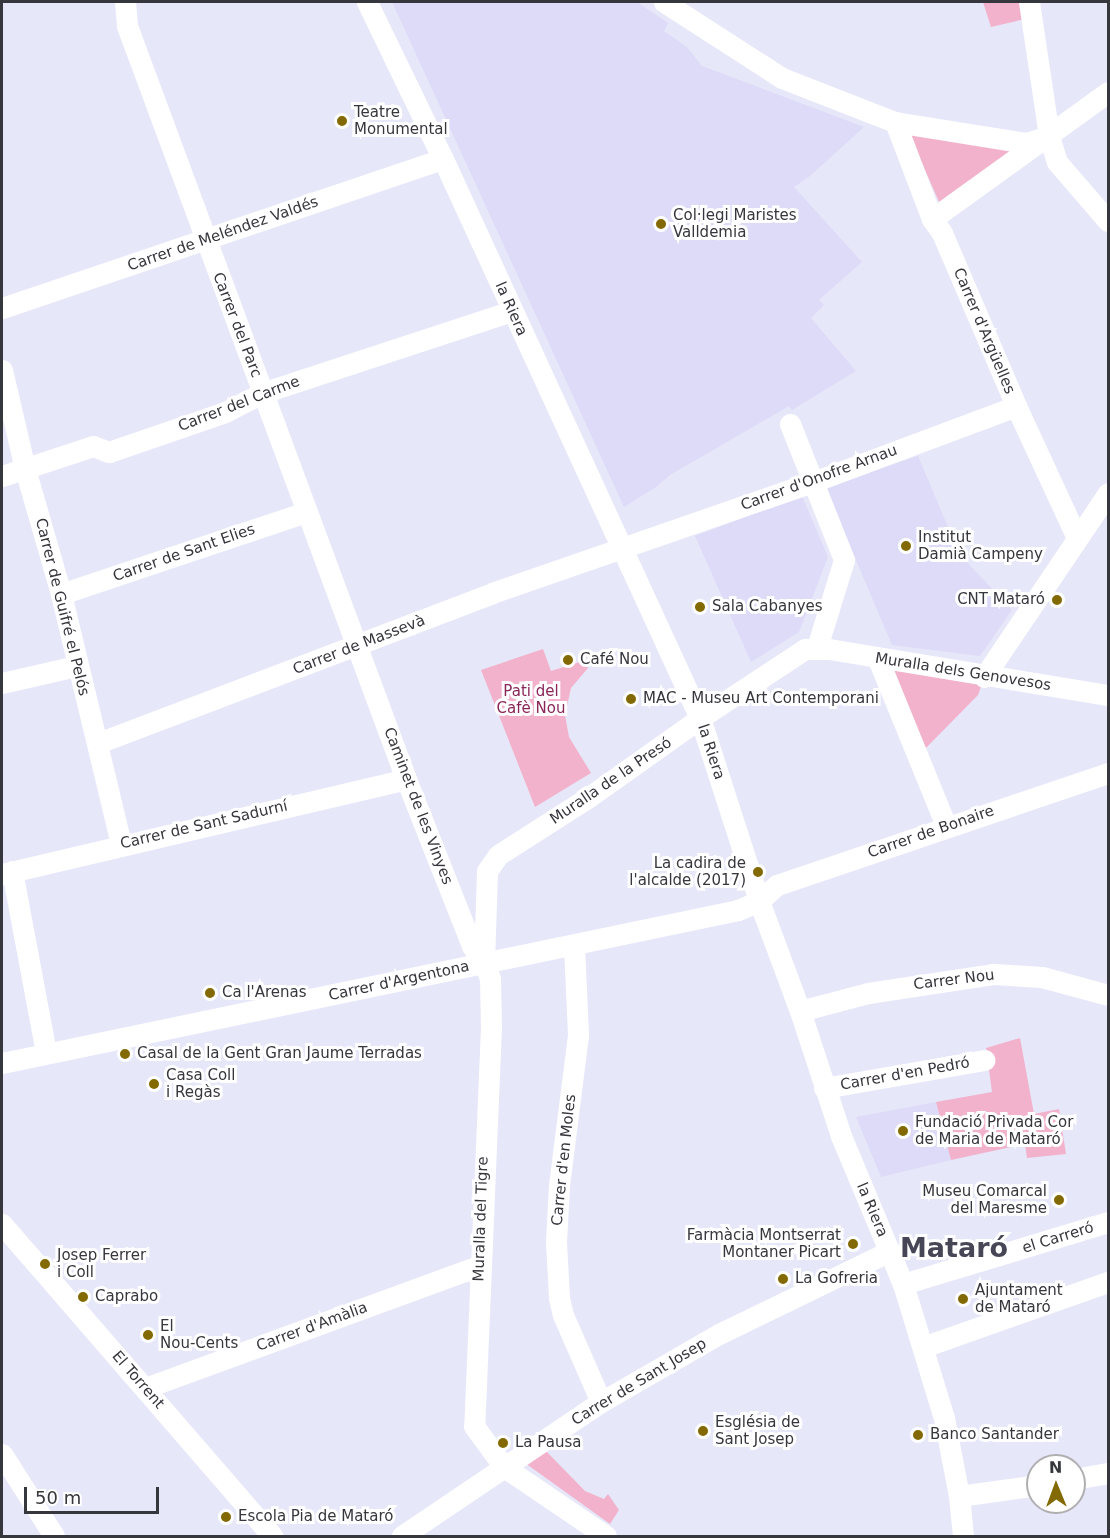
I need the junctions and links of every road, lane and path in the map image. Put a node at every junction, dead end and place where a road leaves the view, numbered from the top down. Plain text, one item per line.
1 (125, 2) edge
2 (368, 2) edge
3 (664, 2) edge
4 (1029, 2) edge
5 (1108, 92) edge
6 (895, 122) junction
7 (1049, 136) junction
8 (443, 159) junction
9 (932, 219) junction
10 (1108, 221) edge
11 (205, 240) junction
12 (2, 308) edge
13 (512, 311) junction
14 (2, 370) edge
15 (262, 393) junction
16 (1016, 406) junction
17 (790, 424) dead end
18 (25, 469) junction
19 (2, 476) edge
20 (813, 482) junction
21 (1108, 492) edge
22 (306, 512) junction
23 (1077, 538) junction
24 (621, 548) junction
25 (61, 594) junction
26 (358, 646) junction
27 (817, 647) junction
28 (878, 659) junction
29 (76, 666) junction
30 (984, 677) junction
31 (2, 683) edge
32 (1108, 695) edge
33 (700, 718) junction
34 (98, 743) junction
35 (1108, 773) edge
36 (406, 779) junction
37 (946, 826) junction
38 (121, 844) junction
39 (7, 873) edge
40 (759, 901) junction
41 (574, 946) junction
42 (484, 963) junction
43 (1108, 995) edge
44 (800, 1011) junction
45 (45, 1053) junction
46 (985, 1060) dead end
47 (2, 1063) edge
48 (825, 1088) junction
49 (1108, 1222) edge
50 (5, 1235) edge
51 (890, 1251) junction
52 (479, 1266) junction
53 (1108, 1282) edge
54 (903, 1284) junction
55 (924, 1347) junction
56 (145, 1388) junction
57 (601, 1402) junction
58 (2, 1454) edge
59 (504, 1467) junction
60 (1108, 1473) edge
61 (1086, 1477) edge
62 (1026, 1487) edge
63 (959, 1496) junction
64 (54, 1536) edge
65 (272, 1536) edge
66 (402, 1536) edge
67 (606, 1536) edge
68 (963, 1536) edge

1 - 11 street, Carrer del Parc
2 - 8 street, la Riera
3 - 6 street
4 - 7 street
5 - 7 street
6 - 7 street
6 - 9 street, Carrer d'Argüelles
7 - 9 street
7 - 10 street
8 - 11 street, Carrer de Meléndez Valdés
8 - 13 street, la Riera
9 - 16 street, Carrer d'Argüelles
11 - 12 street, Carrer de Meléndez Valdés
11 - 15 street, Carrer del Parc
13 - 15 street, Carrer del Carme
13 - 24 street, la Riera
14 - 18 street, Carrer de Guifré el Pelós
15 - 18 street, Carrer del Carme
15 - 22 street, Carrer del Parc
16 - 20 street, Carrer d'Onofre Arnau
16 - 23 street, Carrer d'Argüelles
17 - 20 street
18 - 19 street, Carrer del Carme
18 - 25 street, Carrer de Guifré el Pelós
20 - 24 street, Carrer d'Onofre Arnau
20 - 27 street
21 - 23 street
22 - 25 street, Carrer de Sant Elies
22 - 26 street, Carrer del Parc
23 - 30 street
24 - 26 street, Carrer de Massevà
24 - 33 street, la Riera
25 - 29 street, Carrer de Guifré el Pelós
26 - 34 street, Carrer de Massevà
26 - 36 street, Caminet de les Vinyes
27 - 28 street, Muralla dels Genovesos
27 - 33 street, Muralla de la Presó
28 - 30 street, Muralla dels Genovesos
28 - 37 street
29 - 31 street
29 - 34 street, Carrer de Guifré el Pelós
30 - 32 street, Muralla dels Genovesos
33 - 40 street, la Riera
33 - 42 street, Muralla de la Presó
34 - 38 street, Carrer de Guifré el Pelós
35 - 37 street, Carrer de Bonaire
36 - 38 street, Carrer de Sant Sadurní
36 - 42 street, Caminet de les Vinyes
37 - 40 street, Carrer de Bonaire
38 - 39 street, Carrer de Sant Sadurní
39 - 45 street
40 - 41 street, Carrer d'Argentona
40 - 44 street, la Riera
41 - 42 street, Carrer d'Argentona
41 - 57 street, Carrer d'en Moles
42 - 45 street, Carrer d'Argentona
42 - 52 street, Muralla del Tigre
43 - 44 street, Carrer Nou
44 - 48 street, la Riera
45 - 47 street, Carrer d'Argentona
46 - 48 street, Carrer d'en Pedró
48 - 51 street, la Riera
49 - 54 street, el Carreró
50 - 56 street, El Torrent
51 - 54 street, la Riera
51 - 57 street, Carrer de Sant Josep
52 - 56 street, Carrer d'Amàlia
52 - 59 street, Muralla del Tigre
53 - 55 street
54 - 55 street, la Riera
55 - 63 street, la Riera
56 - 65 street, El Torrent
57 - 59 street, Carrer de Sant Josep
58 - 64 street
59 - 66 street, Carrer de Sant Josep
59 - 67 street, Muralla del Tigre
60 - 61 street
62 - 63 street
63 - 68 street, la Riera

